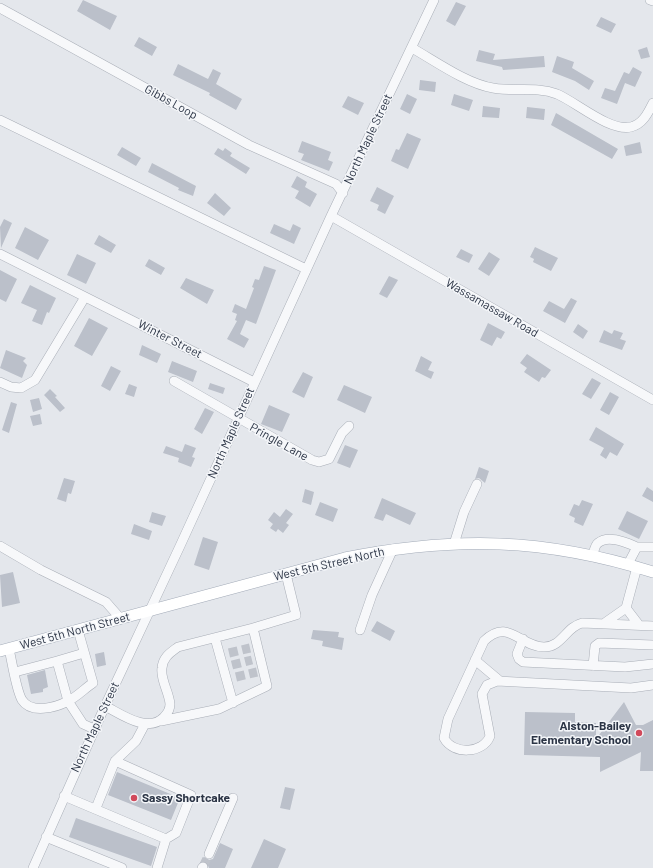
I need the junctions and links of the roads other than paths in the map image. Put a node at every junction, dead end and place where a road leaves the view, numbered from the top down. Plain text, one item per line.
1 (434, 0) edge
2 (650, 0) edge
3 (653, 1) edge
4 (0, 8) edge
5 (412, 48) junction
6 (653, 103) edge
7 (0, 120) edge
8 (343, 192) junction
9 (331, 216) junction
10 (0, 254) edge
11 (306, 270) junction
12 (85, 297) junction
13 (174, 381) dead end
14 (0, 382) edge
15 (254, 382) junction
16 (653, 400) edge
17 (238, 419) junction
18 (349, 426) dead end
19 (477, 484) dead end
20 (454, 544) junction
21 (0, 546) edge
22 (636, 547) junction
23 (653, 547) edge
24 (393, 549) junction
25 (593, 555) junction
26 (633, 566) junction
27 (653, 572) edge
28 (286, 574) junction
29 (626, 608) junction
30 (149, 610) junction
31 (120, 618) junction
32 (606, 622) junction
33 (640, 625) junction
34 (653, 626) edge
35 (253, 628) junction
36 (78, 630) junction
37 (360, 630) dead end
38 (215, 638) junction
39 (523, 639) junction
40 (653, 645) edge
41 (4, 650) edge
42 (84, 653) junction
43 (57, 660) junction
44 (475, 660) junction
45 (653, 664) edge
46 (593, 666) junction
47 (15, 672) junction
48 (236, 677) tunnel mouth
49 (227, 680) junction
50 (500, 681) junction
51 (653, 685) edge
52 (68, 701) junction
53 (233, 703) junction
54 (105, 706) junction
55 (161, 720) junction
56 (145, 724) junction
57 (94, 729) junction
58 (115, 761) junction
59 (64, 796) junction
60 (233, 798) dead end
61 (96, 808) junction
62 (46, 837) junction
63 (166, 838) junction
64 (209, 854) tunnel mouth
65 (33, 868) edge
66 (122, 868) edge
67 (157, 868) edge

1 - 5 street, North Maple Street
2 - 3 street
4 - 8 street, Gibbs Loop
5 - 6 street
5 - 8 street, North Maple Street
7 - 11 street
8 - 9 street, North Maple Street
9 - 11 street, North Maple Street
9 - 16 street, Wassamassaw Road
10 - 12 street, Winter Street
11 - 15 street, North Maple Street
12 - 14 street
12 - 15 street, Winter Street
13 - 17 street, Pringle Lane
15 - 17 street, North Maple Street
17 - 18 street, Pringle Lane
17 - 30 street, North Maple Street
19 - 20 street
20 - 24 main road, West 5th Street North
20 - 25 main road, West 5th Street North
21 - 31 street
22 - 23 street
22 - 25 street
22 - 26 street
24 - 28 main road, West 5th Street North
24 - 37 street
25 - 26 main road, West 5th Street North
26 - 27 main road, West 5th Street North
26 - 29 street
28 - 30 main road, West 5th Street North
28 - 35 street
29 - 32 street
29 - 33 street
30 - 31 main road, West 5th North Street
30 - 54 street, North Maple Street
31 - 36 main road, West 5th North Street
32 - 33 street
32 - 39 street
33 - 34 street
35 - 38 street
35 - 53 street
36 - 41 main road, West 5th North Street
36 - 42 street
38 - 49 street
38 - 55 street
39 - 44 street
39 - 46 street
40 - 46 street
41 - 47 street
42 - 43 street
42 - 52 street
43 - 47 street
43 - 52 street
44 - 50 street
44 - 50 street
45 - 46 street
47 - 52 street
48 - 49 street
49 - 53 street
50 - 51 street
52 - 57 street
53 - 55 street
54 - 56 street
54 - 57 street, North Maple Street
55 - 56 street
56 - 58 street
57 - 59 street, North Maple Street
58 - 61 street
58 - 63 street
59 - 61 street
59 - 62 street, North Maple Street
60 - 64 street
61 - 63 street
62 - 65 street, North Maple Street
62 - 66 street
63 - 67 street

